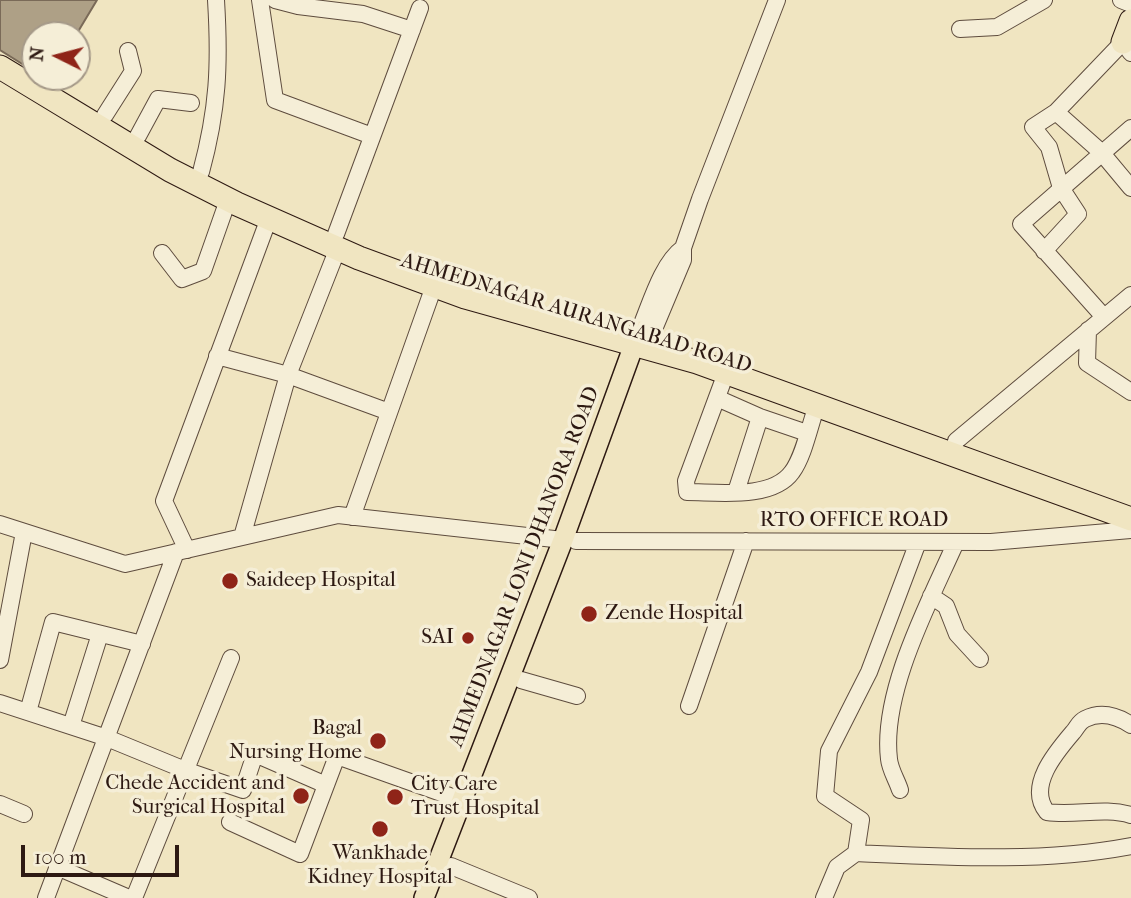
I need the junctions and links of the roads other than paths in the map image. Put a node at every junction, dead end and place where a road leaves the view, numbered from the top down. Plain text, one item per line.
1 (216, 0) edge
2 (260, 0) edge
3 (275, 0) edge
4 (777, 0) edge
5 (1044, 0) edge
6 (1121, 0) edge
7 (1131, 4) edge
8 (420, 8) dead end
9 (960, 29) dead end
10 (412, 30) junction
11 (1128, 39) edge
12 (0, 50) edge
13 (128, 51) dead end
14 (21, 63) edge
15 (0, 66) edge
16 (66, 91) edge
17 (191, 103) dead end
18 (1056, 112) junction
19 (105, 115) junction
20 (1073, 127) junction
21 (1131, 128) edge
22 (138, 136) junction
23 (372, 136) junction
24 (1049, 147) junction
25 (1101, 152) junction
26 (201, 172) junction
27 (1061, 188) junction
28 (1131, 188) edge
29 (228, 200) junction
30 (269, 218) junction
31 (337, 241) junction
32 (1044, 251) junction
33 (162, 253) dead end
34 (434, 286) junction
35 (1131, 295) edge
36 (1104, 317) junction
37 (1088, 330) junction
38 (643, 339) junction
39 (217, 356) junction
40 (726, 373) junction
41 (288, 375) junction
42 (1131, 392) edge
43 (717, 398) junction
44 (817, 405) junction
45 (389, 412) junction
46 (760, 417) junction
47 (807, 433) junction
48 (956, 441) junction
49 (736, 492) junction
50 (1131, 504) edge
51 (352, 517) junction
52 (1131, 519) edge
53 (0, 524) edge
54 (1131, 530) edge
55 (23, 532) junction
56 (242, 537) junction
57 (570, 540) junction
58 (746, 541) junction
59 (918, 542) junction
60 (956, 542) junction
61 (181, 551) junction
62 (931, 596) junction
63 (100, 634) junction
64 (142, 644) junction
65 (231, 658) dead end
66 (980, 659) dead end
67 (0, 660) edge
68 (521, 680) junction
69 (577, 696) dead end
70 (0, 703) edge
71 (689, 706) dead end
72 (28, 712) junction
73 (1131, 725) edge
74 (71, 726) junction
75 (107, 738) junction
76 (185, 770) junction
77 (326, 785) junction
78 (900, 790) dead end
79 (461, 800) junction
80 (0, 804) edge
81 (24, 814) dead end
82 (1131, 815) edge
83 (230, 822) dead end
84 (1131, 846) edge
85 (856, 853) junction
86 (451, 866) junction
87 (57, 867) junction
88 (46, 898) edge
89 (129, 898) edge
90 (134, 898) edge
91 (424, 898) edge
92 (438, 898) edge
93 (529, 898) edge
94 (824, 898) edge

1 - 26 street
2 - 23 street
3 - 10 street
4 - 38 street
5 - 9 street
6 - 7 street
8 - 10 street
10 - 23 street
11 - 18 street
12 - 14 highway
13 - 19 street
15 - 29 highway
16 - 19 highway, AHMEDNAGAR AURANGABAD ROAD
17 - 22 street
18 - 20 street
18 - 24 street
19 - 22 highway, AHMEDNAGAR AURANGABAD ROAD
20 - 24 street
20 - 25 street
21 - 25 street
22 - 26 highway, AHMEDNAGAR AURANGABAD ROAD
23 - 31 street
24 - 27 street
25 - 27 street
25 - 28 street
26 - 31 highway, AHMEDNAGAR AURANGABAD ROAD
27 - 32 street
27 - 32 street
29 - 30 highway
29 - 33 street
30 - 31 highway
30 - 39 street
31 - 34 highway
31 - 38 highway, AHMEDNAGAR AURANGABAD ROAD
31 - 41 street
32 - 36 street
34 - 38 highway
34 - 45 street
35 - 36 street
36 - 37 street
37 - 42 street
37 - 48 street
38 - 40 highway
38 - 48 highway, AHMEDNAGAR AURANGABAD ROAD
38 - 57 main road, AHMEDNAGAR LONI DHANORA ROAD
39 - 41 street
39 - 61 street
40 - 43 street
40 - 44 highway
41 - 45 street
41 - 56 street
43 - 46 street
43 - 49 street
44 - 47 street
44 - 52 highway
45 - 51 street
46 - 47 street
46 - 49 street
47 - 49 street
48 - 50 highway, AHMEDNAGAR AURANGABAD ROAD
51 - 56 street, RTO OFFICE ROAD
51 - 57 street, RTO OFFICE ROAD
53 - 55 street, RTO OFFICE ROAD
54 - 60 street, RTO OFFICE ROAD
55 - 61 street, RTO OFFICE ROAD
55 - 67 street
56 - 61 street, RTO OFFICE ROAD
57 - 58 street, RTO OFFICE ROAD
57 - 68 main road, AHMEDNAGAR LONI DHANORA ROAD
57 - 79 main road, AHMEDNAGAR LONI DHANORA ROAD
58 - 59 street, RTO OFFICE ROAD
58 - 71 street
59 - 60 street, RTO OFFICE ROAD
59 - 85 street
60 - 62 street
61 - 64 street
62 - 66 street
62 - 78 street
63 - 64 street
63 - 72 street
63 - 74 street
64 - 75 street
65 - 76 street
68 - 69 street
68 - 86 main road, AHMEDNAGAR LONI DHANORA ROAD
70 - 72 street
72 - 74 street
73 - 82 street
74 - 75 street
75 - 76 street
75 - 87 street
76 - 77 street
76 - 90 street
77 - 79 street
77 - 83 street
79 - 91 main road, AHMEDNAGAR LONI DHANORA ROAD
80 - 81 street
84 - 85 street
85 - 94 street
86 - 92 main road, AHMEDNAGAR LONI DHANORA ROAD
86 - 93 street
87 - 88 street
87 - 89 street

